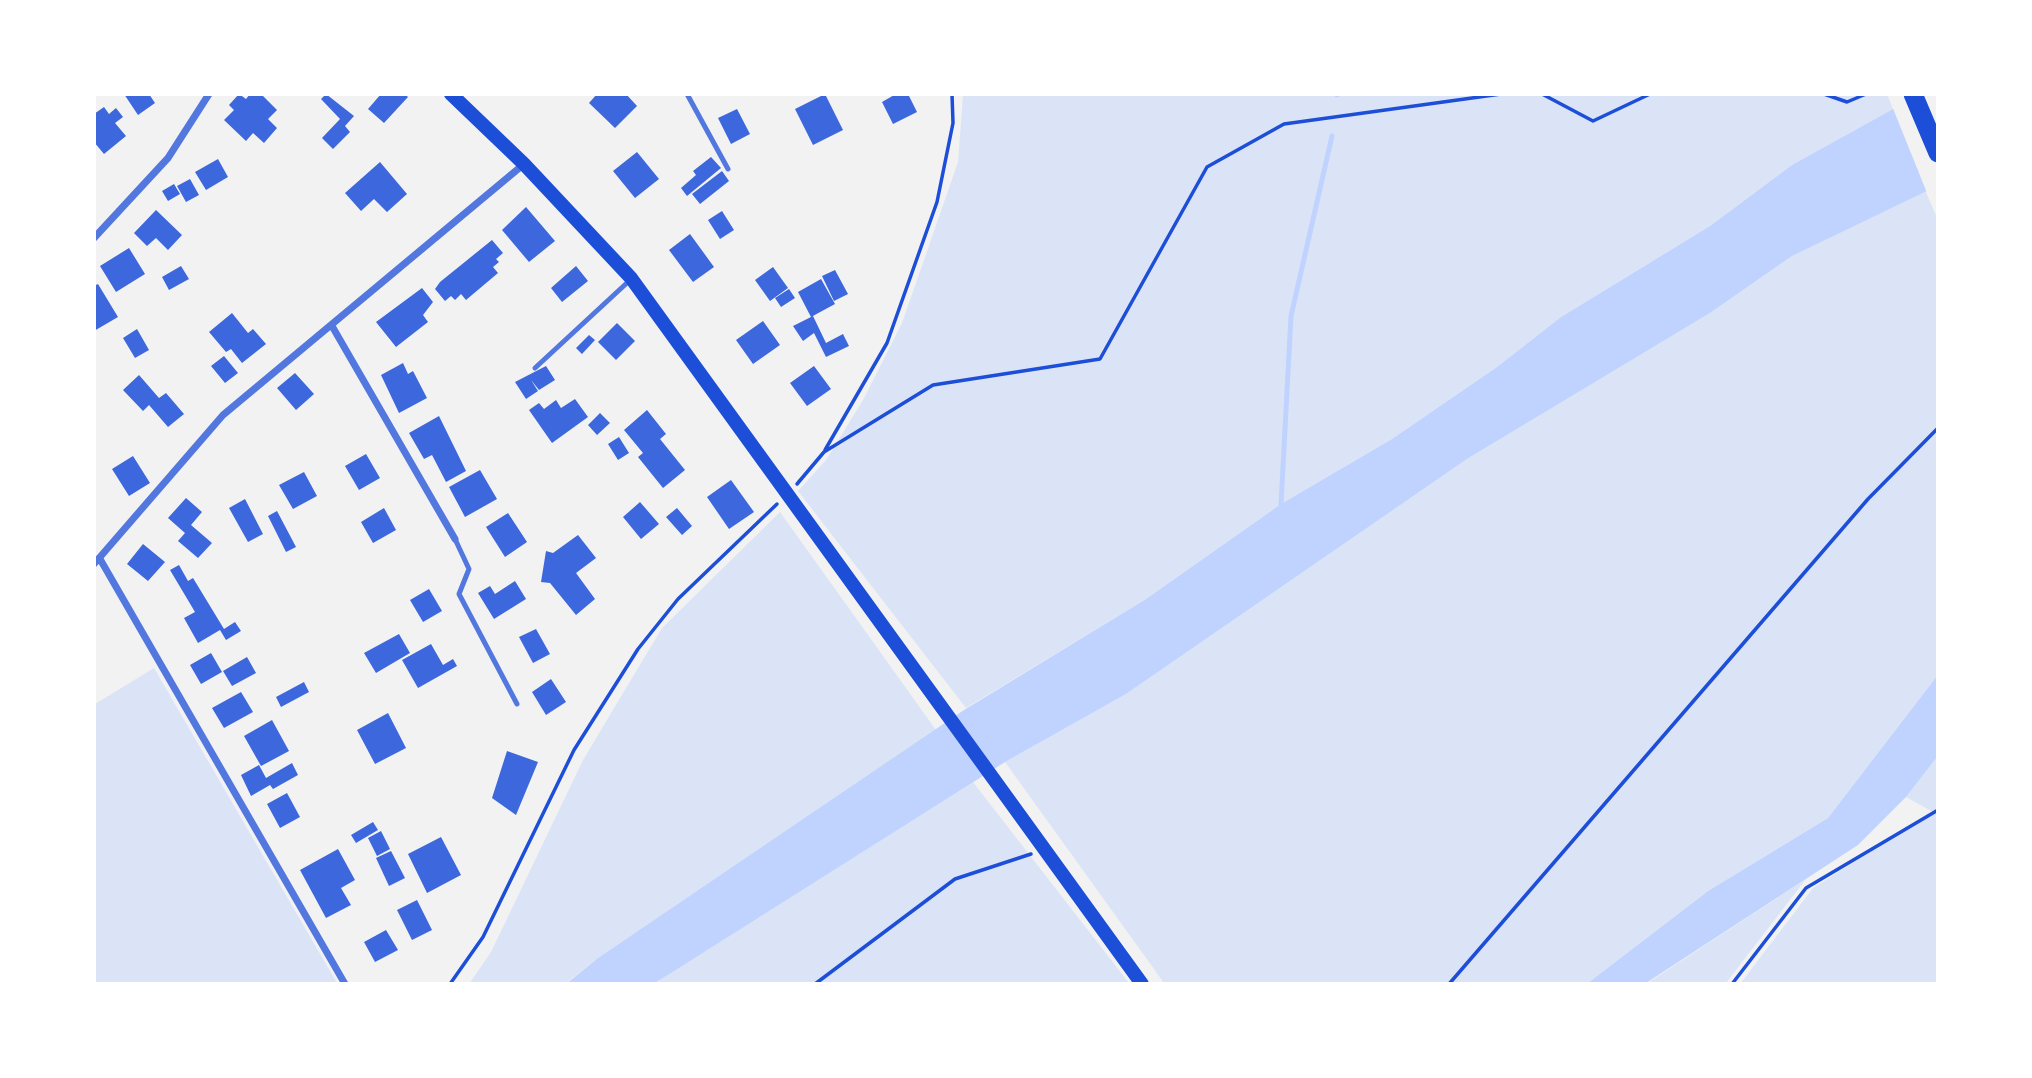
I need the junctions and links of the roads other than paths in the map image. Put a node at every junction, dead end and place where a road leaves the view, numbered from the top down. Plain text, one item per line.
1 (209, 94) edge
2 (451, 94) edge
3 (687, 94) edge
4 (1913, 94) edge
5 (1937, 153) edge
6 (524, 164) junction
7 (728, 169) dead end
8 (94, 238) edge
9 (631, 278) junction
10 (332, 326) junction
11 (535, 369) dead end
12 (455, 539) joint
13 (97, 561) edge
14 (517, 705) dead end
15 (345, 984) edge
16 (1142, 984) edge

1 - 8 street
2 - 6 main road
3 - 7 lane
4 - 5 highway
6 - 9 main road
6 - 10 street
9 - 11 lane
9 - 16 main road
10 - 12 street
10 - 13 street
12 - 14 lane
13 - 15 street

